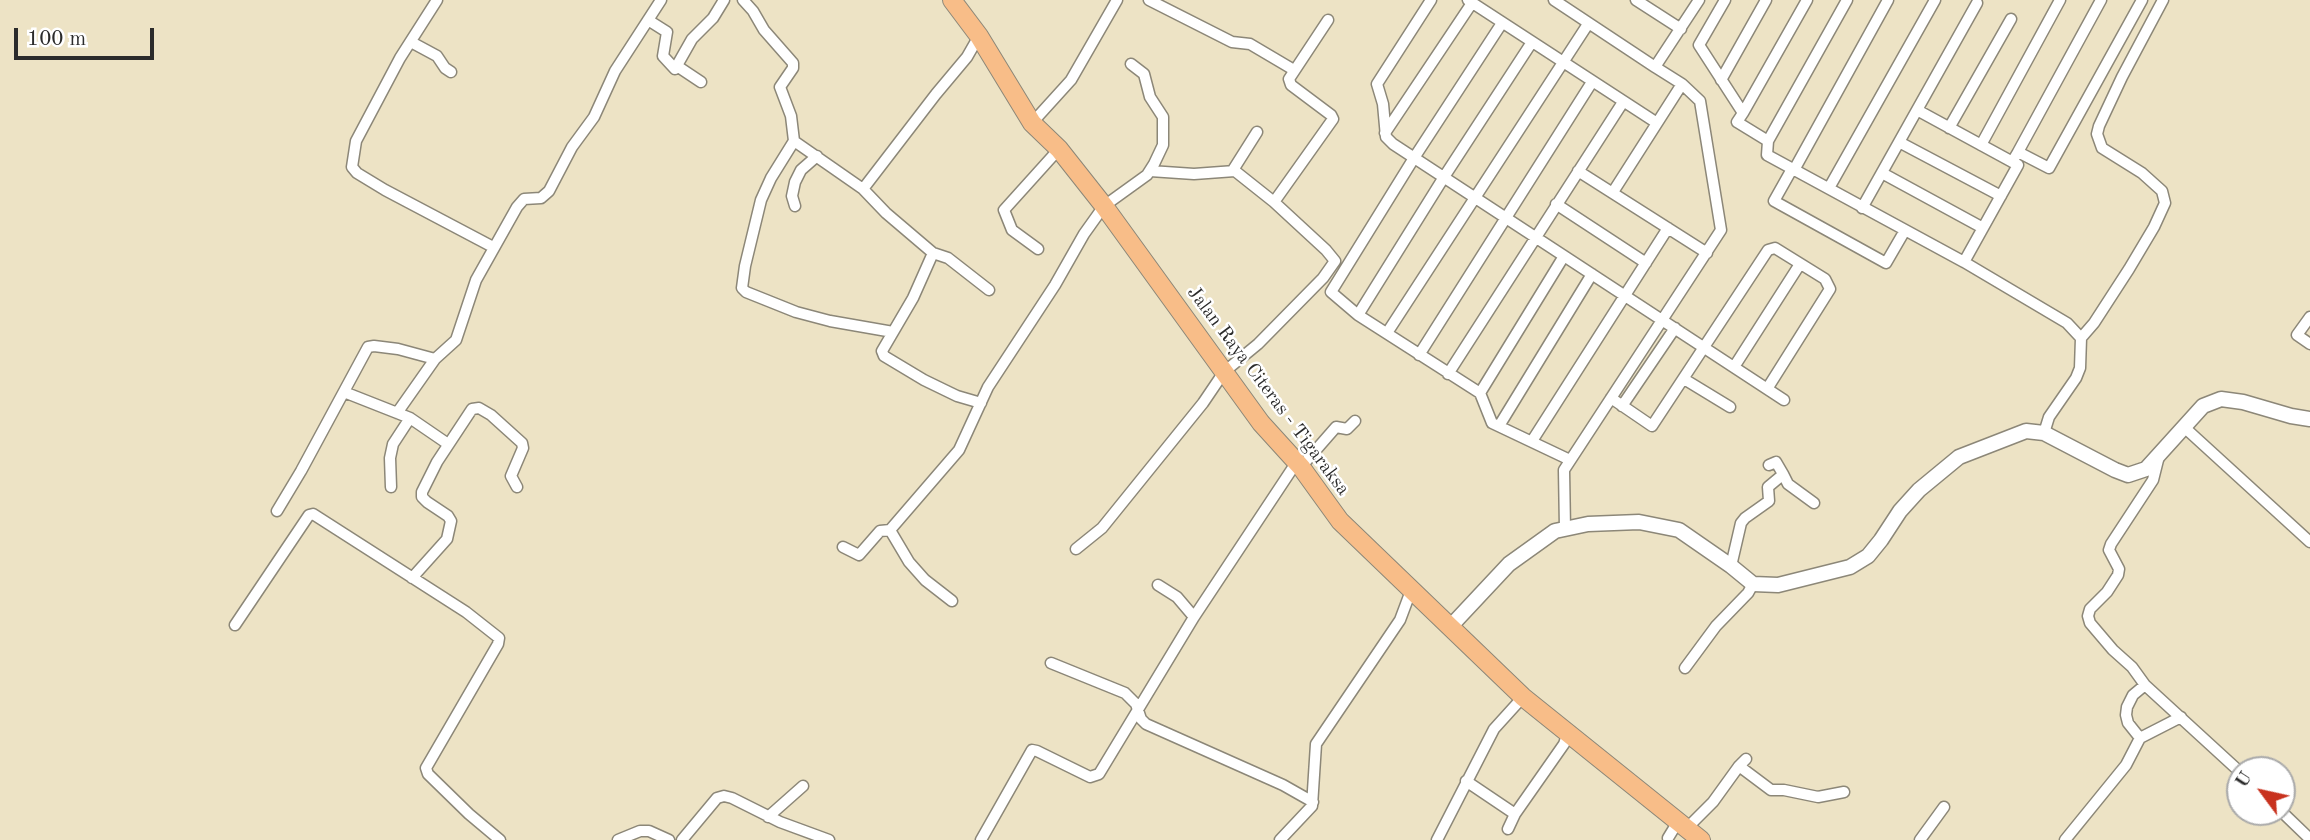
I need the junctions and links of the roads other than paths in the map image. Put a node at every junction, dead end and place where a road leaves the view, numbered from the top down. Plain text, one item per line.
1 (437, 0) edge
2 (661, 0) edge
3 (724, 0) edge
4 (743, 0) edge
5 (952, 0) edge
6 (1117, 0) edge
7 (1150, 0) edge
8 (1431, 0) edge
9 (1554, 0) edge
10 (1636, 0) edge
11 (1699, 0) edge
12 (1725, 0) edge
13 (1766, 0) edge
14 (1807, 0) edge
15 (1847, 0) edge
16 (1888, 0) edge
17 (1935, 0) edge
18 (2060, 0) edge
19 (2101, 0) edge
20 (2143, 0) edge
21 (2163, 0) edge
22 (1470, 1) edge
23 (1567, 3) edge
24 (1978, 3) dead end
25 (1654, 5) edge
26 (2011, 19) dead end
27 (649, 20) junction
28 (1328, 20) dead end
29 (1502, 23) junction
30 (1588, 24) junction
31 (1681, 29) junction
32 (979, 36) junction
33 (411, 42) junction
34 (1532, 42) junction
35 (1563, 63) junction
36 (1130, 64) dead end
37 (677, 66) junction
38 (1655, 67) junction
39 (1294, 70) junction
40 (451, 72) dead end
41 (1721, 79) junction
42 (701, 82) dead end
43 (1592, 82) junction
44 (1682, 84) junction
45 (1623, 102) junction
46 (1917, 110) junction
47 (1743, 113) junction
48 (1032, 123) junction
49 (1657, 123) junction
50 (1950, 128) junction
51 (1257, 132) dead end
52 (1385, 133) junction
53 (794, 141) junction
54 (1768, 141) junction
55 (1899, 142) junction
56 (1981, 145) junction
57 (1059, 149) junction
58 (817, 156) junction
59 (2015, 157) junction
60 (1413, 158) junction
61 (1233, 170) junction
62 (1793, 170) junction
63 (1150, 171) junction
64 (1578, 171) junction
65 (1882, 173) junction
66 (1444, 177) junction
67 (1829, 188) junction
68 (863, 189) junction
69 (1614, 192) junction
70 (2001, 196) junction
71 (1475, 197) junction
72 (1274, 202) junction
73 (1556, 204) junction
74 (795, 206) dead end
75 (1104, 206) junction
76 (1862, 208) junction
77 (1505, 217) junction
78 (1668, 228) junction
79 (1983, 228) junction
80 (1904, 232) junction
81 (1534, 236) junction
82 (493, 247) junction
83 (1038, 249) dead end
84 (933, 253) junction
85 (1707, 253) junction
86 (1564, 256) junction
87 (1964, 262) junction
88 (1646, 263) junction
89 (1800, 264) junction
90 (1592, 274) junction
91 (989, 290) dead end
92 (1626, 297) junction
93 (1358, 315) junction
94 (2310, 317) edge
95 (1663, 321) junction
96 (1675, 328) junction
97 (893, 332) junction
98 (1387, 333) junction
99 (2081, 338) junction
100 (2310, 344) edge
101 (1704, 348) junction
102 (1419, 355) junction
103 (435, 359) junction
104 (1734, 368) junction
105 (1224, 372) junction
106 (1448, 374) junction
107 (1684, 379) junction
108 (1768, 389) junction
109 (345, 392) junction
110 (1480, 393) junction
111 (1611, 398) junction
112 (1784, 400) dead end
113 (981, 403) junction
114 (1622, 406) junction
115 (1730, 407) dead end
116 (397, 413) junction
117 (410, 418) junction
118 (2310, 419) edge
119 (1355, 421) dead end
120 (1499, 426) junction
121 (2184, 427) junction
122 (2044, 433) junction
123 (1532, 441) junction
124 (448, 444) junction
125 (2160, 453) junction
126 (390, 458) junction
127 (1570, 460) junction
128 (377, 463) dead end
129 (1298, 465) junction
130 (1769, 465) dead end
131 (1783, 474) junction
132 (391, 487) dead end
133 (517, 487) dead end
134 (1814, 503) dead end
135 (277, 511) dead end
136 (1565, 529) junction
137 (890, 530) junction
138 (2310, 542) edge
139 (843, 547) dead end
140 (1076, 549) dead end
141 (1731, 566) junction
142 (412, 578) junction
143 (1753, 584) junction
144 (1158, 585) dead end
145 (1412, 588) junction
146 (952, 601) dead end
147 (1194, 617) junction
148 (235, 625) dead end
149 (1450, 626) junction
150 (1051, 663) dead end
151 (1685, 668) dead end
152 (2145, 685) junction
153 (1523, 697) junction
154 (1138, 713) junction
155 (2181, 717) junction
156 (1568, 732) junction
157 (2140, 738) junction
158 (2226, 759) edge
159 (1466, 781) junction
160 (803, 786) dead end
161 (1844, 792) dead end
162 (1313, 802) junction
163 (1944, 807) dead end
164 (1515, 814) junction
165 (768, 817) junction
166 (1683, 824) junction
167 (2296, 825) edge
168 (1508, 829) dead end
169 (1668, 838) dead end
170 (2310, 838) edge
171 (500, 840) edge
172 (618, 840) edge
173 (669, 840) edge
174 (682, 840) edge
175 (829, 840) edge
176 (981, 840) edge
177 (1280, 840) edge
178 (1437, 840) edge
179 (1702, 840) edge
180 (1920, 840) edge
181 (2065, 840) edge

1 - 33 street
2 - 27 street
3 - 37 street
4 - 53 street
5 - 32 main road, Jalan Raya Citeras - Tigaraksa
6 - 48 street
7 - 39 street
8 - 52 street
9 - 23 street
10 - 25 street
11 - 31 street
12 - 41 street
13 - 41 street
14 - 47 street
15 - 54 street
16 - 62 street
17 - 67 street
18 - 56 street
19 - 59 street
20 - 59 street
21 - 99 street
22 - 29 street
22 - 52 street
23 - 30 street
24 - 46 street
25 - 31 street
26 - 50 street
27 - 37 street
27 - 82 street
28 - 39 street
29 - 34 street
29 - 60 street
30 - 35 street
30 - 38 street
31 - 38 street
32 - 48 main road, Jalan Raya Citeras - Tigaraksa
32 - 68 street
33 - 40 street
33 - 82 street
34 - 35 street
34 - 66 street
35 - 43 street
35 - 71 street
36 - 63 street
37 - 42 street
38 - 44 street
39 - 72 street
41 - 47 street
43 - 45 street
43 - 77 street
44 - 49 street
44 - 85 street
45 - 49 street
45 - 64 street
46 - 50 street
46 - 55 street
47 - 54 street
48 - 57 main road, Jalan Raya Citeras - Tigaraksa
49 - 69 street
50 - 56 street
51 - 61 street
52 - 60 street
53 - 58 street
53 - 97 street
54 - 62 street
55 - 65 street
55 - 70 street
56 - 59 street
57 - 75 main road, Jalan Raya Citeras - Tigaraksa
57 - 83 street
58 - 68 street
58 - 74 street
59 - 70 street
60 - 66 street
60 - 93 street
61 - 63 street
61 - 72 street
62 - 67 street
62 - 80 street
63 - 75 street
64 - 69 street
64 - 73 street
65 - 76 street
65 - 79 street
66 - 71 street
66 - 93 street
67 - 76 street
68 - 84 street
69 - 78 street
70 - 79 street
71 - 77 street
71 - 98 street
72 - 105 street
73 - 81 street
73 - 88 street
75 - 105 main road, Jalan Raya Citeras - Tigaraksa
75 - 113 street
76 - 80 street
77 - 81 street
77 - 102 street
78 - 85 street
78 - 88 street
79 - 87 street
80 - 87 street
81 - 86 street
81 - 106 street
82 - 103 street
84 - 91 street
84 - 97 street
85 - 95 street
86 - 90 street
86 - 110 street
87 - 99 street
88 - 92 street
89 - 101 street
89 - 104 street
89 - 108 street
90 - 92 street
90 - 120 street
92 - 95 street
92 - 123 street
93 - 98 street
94 - 100 street
95 - 96 street
95 - 111 street
96 - 101 street
96 - 114 street
97 - 113 street
98 - 102 street
99 - 122 street
101 - 104 street
101 - 107 street
102 - 106 street
103 - 109 street
103 - 116 street
104 - 108 street
105 - 129 main road, Jalan Raya Citeras - Tigaraksa
105 - 140 street
106 - 110 street
107 - 114 street
107 - 115 street
108 - 112 street
109 - 116 street
109 - 135 street
110 - 120 street
111 - 114 street
111 - 127 street
113 - 137 street
116 - 117 street
117 - 124 street
117 - 126 street
118 - 121 street
119 - 129 street
120 - 123 street
121 - 125 street
121 - 138 street
122 - 125 street
122 - 143 street
123 - 127 street
124 - 133 street
124 - 142 street
125 - 152 street
126 - 128 street
126 - 132 street
127 - 136 street
129 - 145 main road, Jalan Raya Citeras - Tigaraksa
129 - 147 street
130 - 131 street
131 - 134 street
131 - 141 street
136 - 141 street
136 - 149 street
137 - 139 street
137 - 146 street
141 - 143 street
142 - 148 street
142 - 171 street
143 - 151 street
144 - 147 street
145 - 149 main road, Jalan Raya Citeras - Tigaraksa
145 - 162 street
147 - 154 street
149 - 153 main road, Jalan Raya Citeras - Tigaraksa
150 - 154 street
152 - 155 street
152 - 157 street
153 - 156 main road, Jalan Raya Citeras - Tigaraksa
153 - 159 street
154 - 162 street
154 - 176 street
155 - 157 street
155 - 158 street
156 - 164 street
156 - 166 main road, Jalan Raya Citeras - Tigaraksa
157 - 181 street
159 - 164 street
159 - 178 street
160 - 165 street
161 - 166 street
162 - 177 street
163 - 180 street
164 - 168 street
165 - 174 street
165 - 175 street
166 - 169 street
166 - 179 main road, Jalan Raya Citeras - Tigaraksa
167 - 170 street
172 - 173 street

